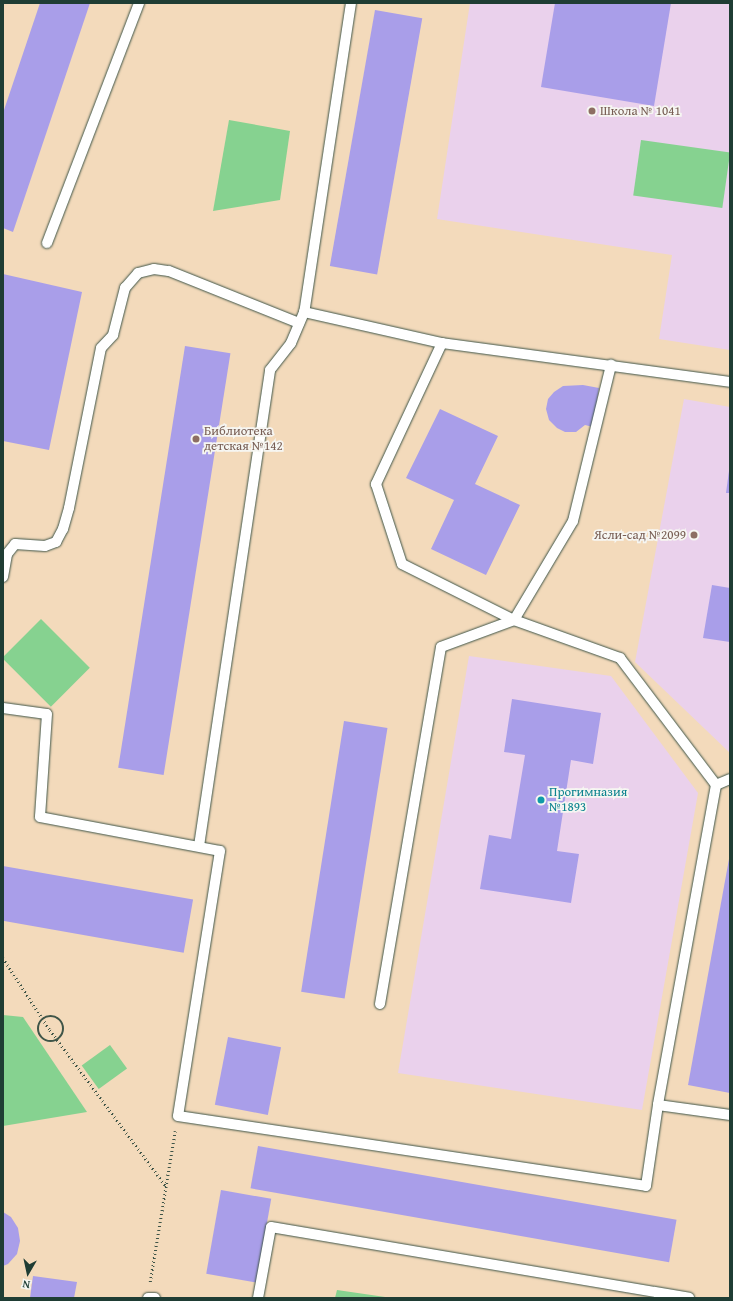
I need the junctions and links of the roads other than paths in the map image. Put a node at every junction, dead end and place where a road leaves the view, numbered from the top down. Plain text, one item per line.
1 (138, 3) edge
2 (351, 3) edge
3 (47, 243) dead end
4 (304, 312) junction
5 (299, 323) junction
6 (442, 343) junction
7 (611, 365) junction
8 (730, 382) edge
9 (3, 577) edge
10 (514, 620) junction
11 (3, 708) edge
12 (730, 779) edge
13 (716, 785) junction
14 (199, 846) junction
15 (380, 1004) dead end
16 (658, 1105) junction
17 (730, 1115) edge
18 (258, 1298) edge
19 (688, 1298) edge

1 - 3 lane
2 - 4 lane
4 - 5 lane
4 - 6 lane
5 - 9 lane
5 - 14 lane
6 - 7 lane
6 - 10 lane
7 - 8 lane
7 - 10 lane
10 - 13 lane
10 - 15 lane
11 - 14 lane
12 - 13 lane
13 - 16 lane
14 - 16 lane
16 - 17 lane
18 - 19 lane

